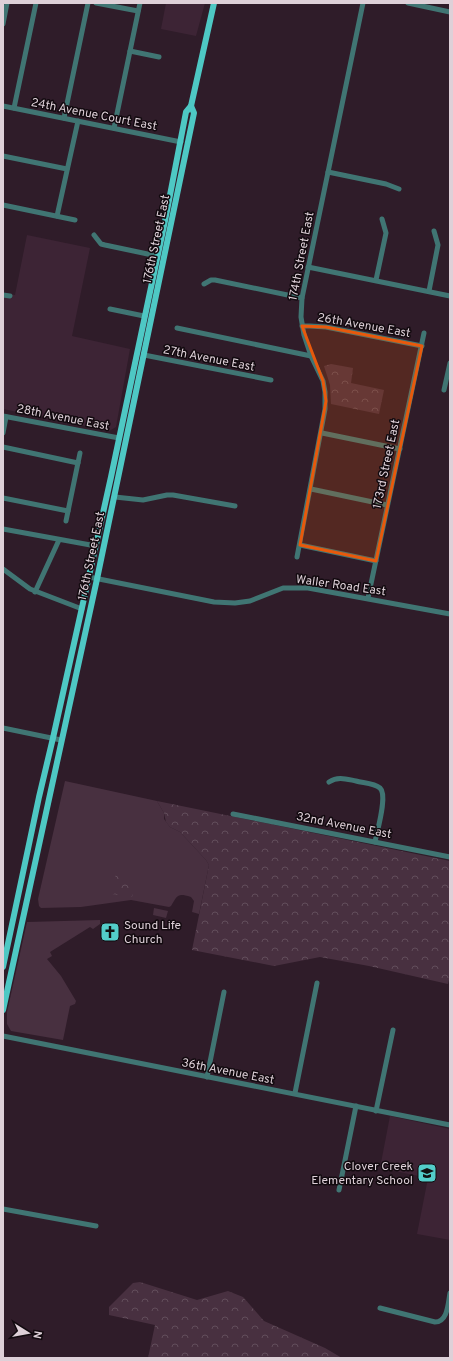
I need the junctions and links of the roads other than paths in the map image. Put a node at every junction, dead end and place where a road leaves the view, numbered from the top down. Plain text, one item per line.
1 (7, 3) edge
2 (36, 3) edge
3 (88, 3) edge
4 (96, 3) edge
5 (140, 3) edge
6 (214, 3) edge
7 (363, 3) edge
8 (408, 3) edge
9 (138, 11) junction
10 (450, 12) edge
11 (3, 24) edge
12 (130, 51) junction
13 (159, 57) dead end
14 (3, 106) edge
15 (190, 106) junction
16 (14, 108) junction
17 (64, 118) junction
18 (78, 121) junction
19 (114, 128) junction
20 (181, 142) junction
21 (3, 156) edge
22 (67, 169) junction
23 (328, 172) junction
24 (399, 189) dead end
25 (3, 205) edge
26 (57, 216) junction
27 (382, 219) dead end
28 (75, 220) dead end
29 (434, 231) dead end
30 (94, 235) dead end
31 (159, 248) junction
32 (157, 256) junction
33 (308, 266) junction
34 (376, 280) junction
35 (204, 284) dead end
36 (157, 289) junction
37 (429, 291) junction
38 (3, 295) edge
39 (10, 296) dead end
40 (450, 296) edge
41 (302, 298) junction
42 (110, 309) dead end
43 (144, 316) junction
44 (302, 326) junction
45 (177, 328) dead end
46 (424, 333) dead end
47 (422, 346) junction
48 (144, 355) junction
49 (311, 356) junction
50 (450, 363) edge
51 (271, 380) dead end
52 (444, 390) dead end
53 (5, 416) edge
54 (3, 433) edge
55 (322, 433) junction
56 (119, 438) junction
57 (3, 447) edge
58 (400, 449) junction
59 (80, 453) dead end
60 (78, 463) junction
61 (119, 473) junction
62 (311, 489) junction
63 (115, 497) junction
64 (3, 498) edge
65 (387, 505) junction
66 (235, 506) dead end
67 (68, 511) junction
68 (66, 521) dead end
69 (3, 529) edge
70 (59, 540) junction
71 (300, 545) junction
72 (96, 546) junction
73 (297, 557) dead end
74 (376, 561) junction
75 (3, 569) edge
76 (89, 577) junction
77 (97, 579) junction
78 (35, 592) junction
79 (368, 598) junction
80 (82, 609) junction
81 (450, 614) edge
82 (3, 728) edge
83 (53, 738) junction
84 (61, 740) junction
85 (329, 782) dead end
86 (233, 814) dead end
87 (375, 842) junction
88 (450, 857) edge
89 (4, 950) edge
90 (3, 967) edge
91 (316, 983) dead end
92 (224, 992) dead end
93 (3, 1010) edge
94 (393, 1030) dead end
95 (3, 1036) edge
96 (207, 1077) junction
97 (295, 1093) junction
98 (356, 1106) junction
99 (376, 1111) junction
100 (450, 1125) edge
101 (339, 1190) dead end
102 (3, 1209) edge
103 (96, 1226) dead end
104 (450, 1293) edge
105 (380, 1308) dead end

1 - 11 street
2 - 16 street
3 - 17 street
4 - 9 street
5 - 9 street
6 - 15 main road, 176th Street East
7 - 23 street, 174th Street East
8 - 10 street
9 - 12 street
12 - 13 street
12 - 19 street
14 - 16 street, 24th Avenue Court East
15 - 20 main road, 176th Street East
15 - 36 main road, 176th Street East
16 - 17 street, 24th Avenue Court East
17 - 18 street, 24th Avenue Court East
18 - 19 street, 24th Avenue Court East
18 - 22 street
19 - 20 street, 24th Avenue Court East
20 - 31 main road, 176th Street East
21 - 22 street
22 - 26 street
23 - 24 street
23 - 33 street, 174th Street East
25 - 26 street
26 - 28 street
27 - 34 street
29 - 37 street
30 - 32 street
31 - 32 main road, 176th Street East
31 - 36 main road
32 - 43 main road, 176th Street East
33 - 34 street
33 - 41 street, 174th Street East
34 - 37 street
35 - 41 street
36 - 48 main road, 176th Street East
37 - 40 street
38 - 39 street
41 - 44 street, 174th Street East
42 - 43 street
43 - 56 main road, 176th Street East
44 - 47 street, 26th Avenue East
44 - 49 street, 174th Street East
45 - 49 street
46 - 47 street, 173rd Street East
47 - 58 street, 173rd Street East
48 - 51 street, 27th Avenue East
48 - 61 main road, 176th Street East
49 - 55 street, 174th Street East
50 - 52 street
53 - 54 street
53 - 56 street, 28th Avenue East
55 - 58 street
55 - 62 street, 174th Street East
56 - 61 main road
56 - 72 main road, 176th Street East
57 - 60 street
58 - 65 street, 173rd Street East
59 - 60 street
60 - 67 street
61 - 63 main road, 176th Street East
62 - 65 street
62 - 71 street, 174th Street East
63 - 66 street
63 - 77 main road, 176th Street East
64 - 67 street
65 - 74 street, 173rd Street East
67 - 68 street
69 - 70 street
70 - 72 street
70 - 78 street
71 - 73 street, 174th Street East
71 - 74 street
72 - 76 main road, 176th Street East
74 - 79 street, 173rd Street East
75 - 78 street
76 - 77 street, Waller Road East
76 - 80 main road, 176th Street East
77 - 79 street, Waller Road East
77 - 84 main road, 176th Street East
78 - 80 street
79 - 81 street, Waller Road East
80 - 83 main road, 176th Street East
82 - 83 street
83 - 84 street
83 - 89 main road, 176th Street East
84 - 93 main road, 176th Street East
85 - 87 street
86 - 87 street, 32nd Avenue East
87 - 88 street, 32nd Avenue East
89 - 90 main road, 176th Street East
91 - 97 street
92 - 96 street
94 - 99 street
95 - 96 street, 36th Avenue East
96 - 97 street, 36th Avenue East
97 - 98 street, 36th Avenue East
98 - 99 street, 36th Avenue East
98 - 101 street
99 - 100 street, 36th Avenue East
102 - 103 street
104 - 105 street

